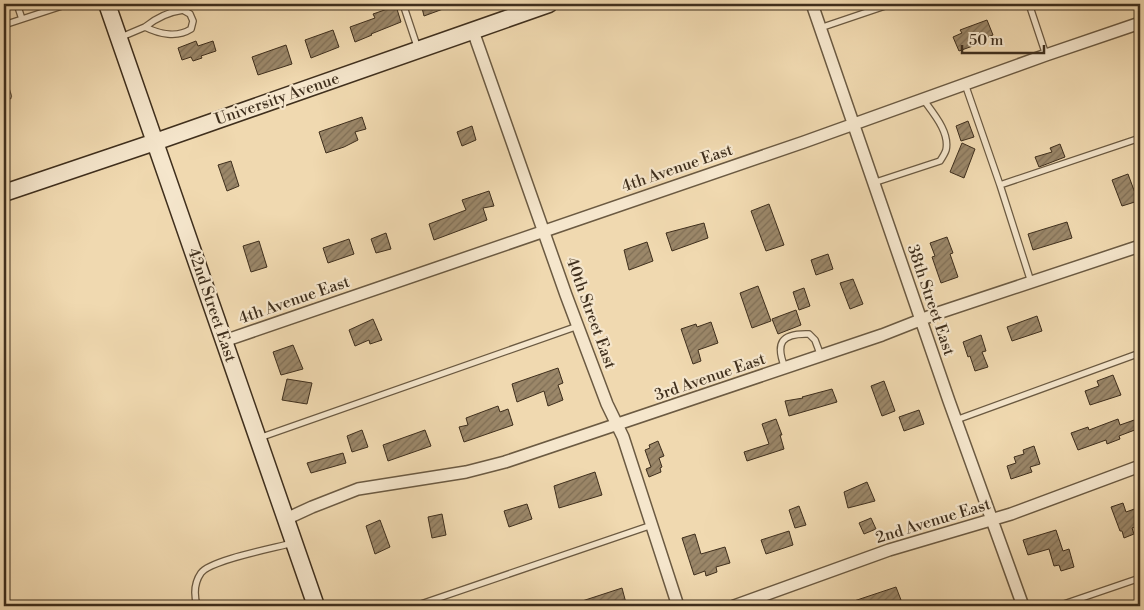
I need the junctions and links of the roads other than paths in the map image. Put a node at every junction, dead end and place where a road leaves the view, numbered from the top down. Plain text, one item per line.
1 (17, 4) edge
2 (68, 4) edge
3 (107, 4) edge
4 (403, 4) edge
5 (549, 4) edge
6 (812, 4) edge
7 (891, 4) edge
8 (1029, 4) edge
9 (527, 7) edge
10 (22, 19) junction
11 (1140, 23) edge
12 (4, 25) edge
13 (145, 27) junction
14 (820, 28) junction
15 (473, 31) junction
16 (119, 38) junction
17 (418, 49) junction
18 (1046, 55) junction
19 (4, 84) edge
20 (965, 84) junction
21 (4, 97) edge
22 (923, 99) junction
23 (853, 124) junction
24 (1140, 138) edge
25 (155, 142) junction
26 (873, 183) junction
27 (1000, 185) junction
28 (4, 193) edge
29 (543, 230) junction
30 (1140, 246) edge
31 (1031, 282) junction
32 (921, 320) junction
33 (578, 326) junction
34 (224, 341) junction
35 (1140, 353) edge
36 (821, 356) junction
37 (785, 368) junction
38 (956, 420) junction
39 (617, 425) junction
40 (258, 439) junction
41 (1140, 466) edge
42 (286, 520) junction
43 (992, 520) junction
44 (652, 525) junction
45 (294, 543) junction
46 (1140, 578) edge
47 (197, 606) edge
48 (316, 606) edge
49 (415, 606) edge
50 (678, 606) edge
51 (734, 606) edge
52 (1023, 606) edge
53 (1058, 606) edge

1 - 10 lane
2 - 10 lane
3 - 16 main road, 42nd Street East
4 - 17 lane
5 - 9 main road, University Avenue
6 - 14 street, 38th Street East
7 - 14 lane
8 - 18 lane
9 - 15 main road, University Avenue
10 - 12 lane
11 - 18 street, 4th Avenue East
13 - 13 lane
13 - 16 lane
14 - 23 street, 38th Street East
15 - 17 main road, University Avenue
15 - 29 street, 40th Street East
16 - 25 main road, 42nd Street East
17 - 25 main road, University Avenue
18 - 20 street, 4th Avenue East
19 - 21 lane
20 - 22 street, 4th Avenue East
20 - 27 lane
22 - 23 street, 4th Avenue East
22 - 26 lane
23 - 26 street, 38th Street East
23 - 29 street, 4th Avenue East
24 - 27 lane
25 - 28 main road, University Avenue
25 - 34 main road, 42nd Street East
26 - 32 street, 38th Street East
27 - 31 lane
29 - 33 street, 40th Street East
29 - 34 street, 4th Avenue East
30 - 31 street, 3rd Avenue East
31 - 32 street, 3rd Avenue East
32 - 36 street, 3rd Avenue East
32 - 38 street, 38th Street East
33 - 39 street, 40th Street East
33 - 40 lane
34 - 40 main road, 42nd Street East
35 - 38 lane
36 - 37 street, 3rd Avenue East
36 - 37 lane
37 - 39 street, 3rd Avenue East
38 - 43 street, 38th Street East
39 - 42 street, 3rd Avenue East
39 - 44 street, 40th Street East
40 - 42 main road, 42nd Street East
41 - 43 street, 2nd Avenue East
42 - 45 main road, 42nd Street East
43 - 51 street, 2nd Avenue East
43 - 52 street, 38th Street East
44 - 49 lane
44 - 50 street, 40th Street East
45 - 47 lane
45 - 48 main road, 42nd Street East
46 - 53 lane

